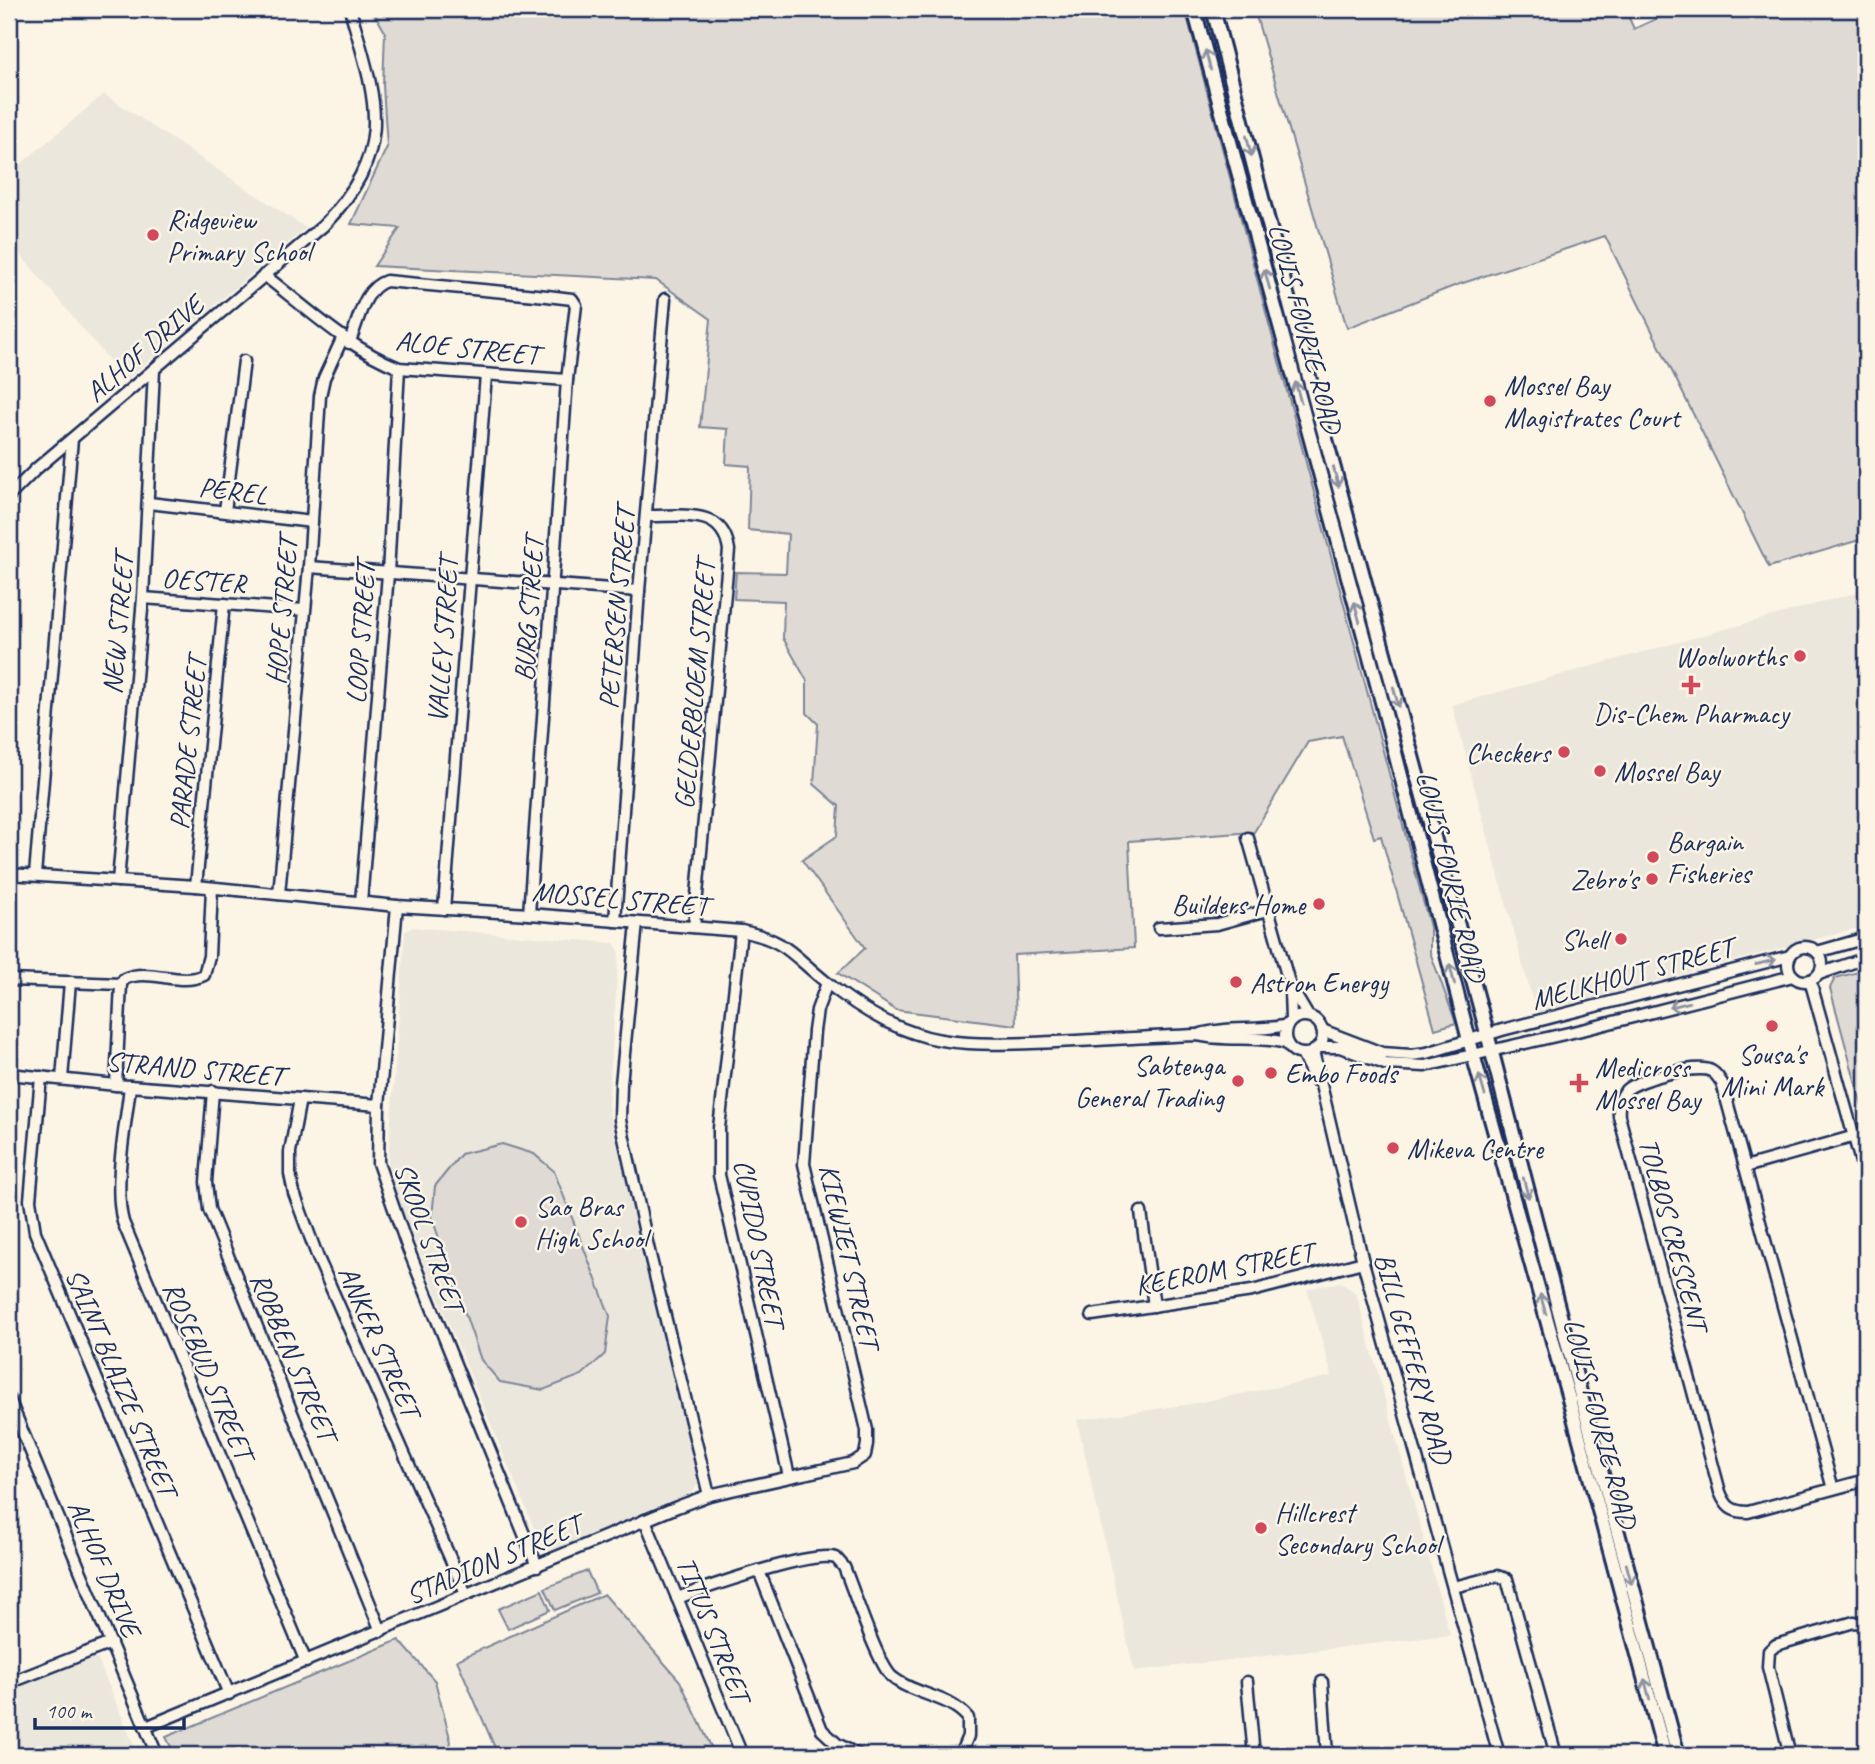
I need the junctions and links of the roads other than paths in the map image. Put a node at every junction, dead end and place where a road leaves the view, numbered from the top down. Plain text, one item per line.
1 (350, 9) edge
2 (1194, 9) edge
3 (1213, 9) edge
4 (264, 275) junction
5 (665, 299) dead end
6 (576, 308) joint
7 (346, 340) junction
8 (244, 361) dead end
9 (399, 368) junction
10 (154, 370) junction
11 (486, 375) junction
12 (568, 380) junction
13 (72, 439) junction
14 (9, 496) edge
15 (149, 503) junction
16 (225, 511) junction
17 (646, 516) junction
18 (312, 522) junction
19 (309, 568) junction
20 (388, 574) junction
21 (469, 578) junction
22 (552, 585) junction
23 (639, 591) junction
24 (143, 598) junction
25 (224, 604) junction
26 (304, 610) junction
27 (1248, 838) dead end
28 (9, 874) edge
29 (35, 875) junction
30 (118, 881) junction
31 (196, 886) junction
32 (212, 888) junction
33 (279, 894) junction
34 (361, 902) junction
35 (397, 906) junction
36 (444, 909) junction
37 (1268, 910) junction
38 (528, 914) junction
39 (615, 921) junction
40 (637, 923) junction
41 (694, 927) junction
42 (1159, 928) dead end
43 (741, 932) junction
44 (1866, 938) edge
45 (1817, 952) junction
46 (1790, 956) junction
47 (1866, 958) edge
48 (1819, 974) junction
49 (1793, 976) junction
50 (9, 980) edge
51 (1810, 981) junction
52 (70, 982) junction
53 (827, 983) junction
54 (121, 984) junction
55 (1290, 986) junction
56 (1308, 1016) junction
57 (1289, 1022) junction
58 (1322, 1030) junction
59 (1197, 1035) junction
60 (1486, 1035) junction
61 (1469, 1040) junction
62 (1286, 1043) junction
63 (1311, 1051) junction
64 (1490, 1051) junction
65 (1473, 1056) junction
66 (9, 1074) edge
67 (41, 1077) junction
68 (62, 1079) junction
69 (116, 1085) junction
70 (130, 1086) junction
71 (213, 1091) junction
72 (300, 1099) junction
73 (379, 1105) junction
74 (1866, 1133) edge
75 (1855, 1136) junction
76 (1745, 1167) junction
77 (1866, 1180) edge
78 (1141, 1212) dead end
79 (1363, 1262) junction
80 (1154, 1306) junction
81 (1092, 1315) dead end
82 (9, 1399) edge
83 (865, 1455) joint
84 (789, 1476) junction
85 (1866, 1480) edge
86 (1833, 1489) junction
87 (709, 1495) junction
88 (645, 1520) junction
89 (537, 1566) junction
90 (759, 1571) junction
91 (1454, 1587) junction
92 (466, 1594) junction
93 (677, 1598) junction
94 (1866, 1627) edge
95 (381, 1631) junction
96 (111, 1643) junction
97 (306, 1662) junction
98 (1247, 1682) dead end
99 (1322, 1682) dead end
100 (9, 1683) edge
101 (229, 1694) junction
102 (146, 1727) junction
103 (157, 1755) edge
104 (742, 1755) edge
105 (858, 1755) edge
106 (960, 1755) edge
107 (1254, 1755) edge
108 (1327, 1755) edge
109 (1499, 1755) edge
110 (1556, 1755) edge
111 (1665, 1755) edge
112 (1678, 1755) edge
113 (1790, 1755) edge

1 - 4 street, ALHOF DRIVE
61 -> 2 main road, LOUIS FOURIE ROAD
3 -> 60 main road, LOUIS FOURIE ROAD
4 - 7 street, ALOE STREET
4 - 10 street, ALHOF DRIVE
5 - 17 street, PETERSEN STREET
6 - 7 street, HOPE STREET
6 - 12 street, BURG STREET
7 - 9 street, ALOE STREET
7 - 18 street, HOPE STREET
8 - 16 street
9 - 11 street, ALOE STREET
9 - 20 street, LOOP STREET
10 - 13 street, ALHOF DRIVE
10 - 15 street, NEW STREET
11 - 12 street, ALOE STREET
11 - 21 street, VALLEY STREET
12 - 22 street, BURG STREET
13 - 14 street, ALHOF DRIVE
13 - 29 street
15 - 16 street, PEREL
15 - 24 street, NEW STREET
16 - 18 street, PEREL
17 - 23 street, PETERSEN STREET
17 - 41 street, GELDERBLOEM STREET
18 - 19 street, HOPE STREET
19 - 20 street
19 - 26 street, HOPE STREET
20 - 21 street
20 - 34 street, LOOP STREET
21 - 22 street
21 - 36 street, VALLEY STREET
22 - 23 street
22 - 38 street, BURG STREET
23 - 39 street, PETERSEN STREET
24 - 25 street, OESTER
24 - 30 street, NEW STREET
25 - 26 street, OESTER
25 - 31 street, PARADE STREET
26 - 33 street, HOPE STREET
27 - 37 street
28 - 29 street, MOSSEL STREET
29 - 30 street, MOSSEL STREET
30 - 31 street, MOSSEL STREET
31 - 32 street, MOSSEL STREET
32 - 33 street, MOSSEL STREET
32 - 54 street
33 - 34 street, MOSSEL STREET
34 - 35 street, MOSSEL STREET
35 - 36 street, MOSSEL STREET
35 - 73 street, SKOOL STREET
36 - 38 street, MOSSEL STREET
37 - 42 street
37 - 55 street
38 - 39 street, MOSSEL STREET
39 - 40 street, MOSSEL STREET
40 - 41 street, MOSSEL STREET
40 - 87 street
41 - 43 street, MOSSEL STREET
43 - 53 street, MOSSEL STREET
43 - 84 street, CUPIDO STREET
44 - 45 street
45 - 46 street
45 - 48 street
46 - 49 street
60 -> 46 street, MELKHOUT STREET
47 - 48 street
48 - 51 street
49 - 51 street
49 -> 64 street, MELKHOUT STREET
50 - 52 street
51 - 75 street
52 - 54 street
52 - 68 street
53 - 59 street, MOSSEL STREET
53 - 83 street, KIEWIET STREET
54 - 69 street
55 - 56 street
55 - 57 street
56 - 57 street
56 - 58 street
57 - 59 street
57 - 62 street
58 - 61 street
58 - 63 street
59 - 62 street
60 - 61 street
60 - 64 main road, LOUIS FOURIE ROAD
61 - 65 main road, LOUIS FOURIE ROAD
62 - 63 street
63 - 65 street
63 - 79 street, BILL GEFFERY ROAD
64 - 65 street
64 -> 112 main road, LOUIS FOURIE ROAD
111 -> 65 main road, LOUIS FOURIE ROAD
66 - 67 street, STRAND STREET
67 - 68 street, STRAND STREET
67 - 101 street, SAINT BLAIZE STREET
68 - 69 street, STRAND STREET
69 - 70 street, STRAND STREET
70 - 71 street, STRAND STREET
70 - 97 street, ROSEBUD STREET
71 - 72 street, STRAND STREET
71 - 95 street, ROBBEN STREET
72 - 73 street, STRAND STREET
72 - 92 street, ANKER STREET
73 - 89 street, SKOOL STREET
74 - 75 street
75 - 76 street
75 - 77 street
76 - 86 street, TOLBOS CRESCENT
76 - 86 street, TOLBOS CRESCENT
78 - 80 street
79 - 80 street, KEEROM STREET
79 - 91 street, BILL GEFFERY ROAD
80 - 81 street, KEEROM STREET
82 - 96 street, ALHOF DRIVE
83 - 84 street, STADION STREET
84 - 87 street, STADION STREET
85 - 86 street, TOLBOS CRESCENT
87 - 88 street, STADION STREET
88 - 89 street, STADION STREET
88 - 93 street, TITUS STREET
89 - 92 street, STADION STREET
90 - 93 street
90 - 105 street
90 - 106 street
91 - 109 street, BILL GEFFERY ROAD
91 - 110 street
92 - 95 street, STADION STREET
93 - 104 street, TITUS STREET
94 - 113 street
95 - 97 street, STADION STREET
96 - 100 street
96 - 102 street, ALHOF DRIVE
97 - 101 street, STADION STREET
98 - 107 street
99 - 108 street
101 - 102 street, STADION STREET
102 - 103 street, ALHOF DRIVE

